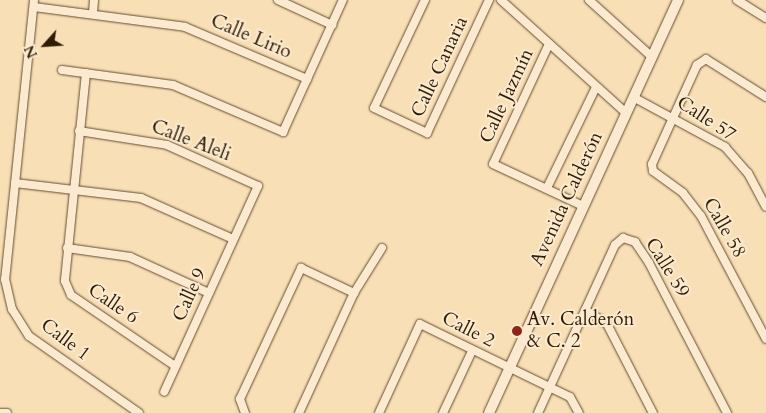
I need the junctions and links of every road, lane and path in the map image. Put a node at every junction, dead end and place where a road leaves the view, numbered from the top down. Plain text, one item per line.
1 (94, 0) edge
2 (278, 0) edge
3 (343, 0) edge
4 (425, 0) edge
5 (489, 0) edge
6 (501, 0) edge
7 (589, 0) edge
8 (678, 0) edge
9 (737, 0) edge
10 (34, 4) edge
11 (93, 12) junction
12 (766, 18) edge
13 (332, 25) junction
14 (549, 44) junction
15 (652, 57) junction
16 (62, 70) dead end
17 (86, 73) junction
18 (306, 79) junction
19 (596, 87) junction
20 (634, 97) junction
21 (766, 98) edge
22 (626, 113) junction
23 (674, 116) junction
24 (79, 131) junction
25 (15, 183) junction
26 (258, 186) joint
27 (547, 188) junction
28 (73, 189) junction
29 (584, 206) junction
30 (766, 207) edge
31 (233, 239) junction
32 (67, 248) junction
33 (382, 248) dead end
34 (209, 293) junction
35 (354, 293) junction
36 (585, 310) junction
37 (766, 340) edge
38 (472, 351) junction
39 (175, 366) junction
40 (509, 369) junction
41 (550, 386) junction
42 (164, 392) dead end
43 (1, 413) edge
44 (7, 413) edge
45 (139, 413) edge
46 (245, 413) edge
47 (299, 413) edge
48 (379, 413) edge
49 (443, 413) edge
50 (488, 413) edge
51 (538, 413) edge
52 (579, 413) edge
53 (654, 413) edge
54 (727, 413) edge

1 - 11 street
2 - 13 street
3 - 13 street
4 - 5 street, Calle Canaria
6 - 14 street
7 - 15 street
8 - 15 street, Avenida Calderón
9 - 12 street
10 - 11 street, Calle Lirio
10 - 25 street, Calle 1
11 - 18 street, Calle Lirio
13 - 18 street
14 - 19 street
14 - 27 street, Calle Jazmín
15 - 20 street, Avenida Calderón
16 - 17 street
17 - 18 street
17 - 24 street, Calle 6
19 - 22 street
19 - 27 street
20 - 22 street, Avenida Calderón
20 - 23 street, Calle 57
21 - 23 street
22 - 29 street, Avenida Calderón
23 - 30 street, Calle 57
23 - 37 street, Calle 58
24 - 26 street, Calle Aleli
24 - 28 street, Calle 6
25 - 28 street
25 - 45 street, Calle 1
26 - 31 street, Calle 9
27 - 29 street
28 - 31 street
28 - 32 street, Calle 6
29 - 40 street, Avenida Calderón
31 - 34 street, Calle 9
32 - 34 street
32 - 39 street, Calle 6
33 - 35 street
34 - 39 street, Calle 9
35 - 46 street
35 - 47 street
36 - 41 street, Calle 59
36 - 53 street
36 - 54 street, Calle 59
38 - 40 street, Calle 2
38 - 48 street, Calle 2
38 - 49 street
39 - 42 street, Calle 9
40 - 41 street, Calle 2
40 - 50 street, Avenida Calderón
41 - 51 street, Calle 59
41 - 52 street, Calle 2
43 - 44 street

